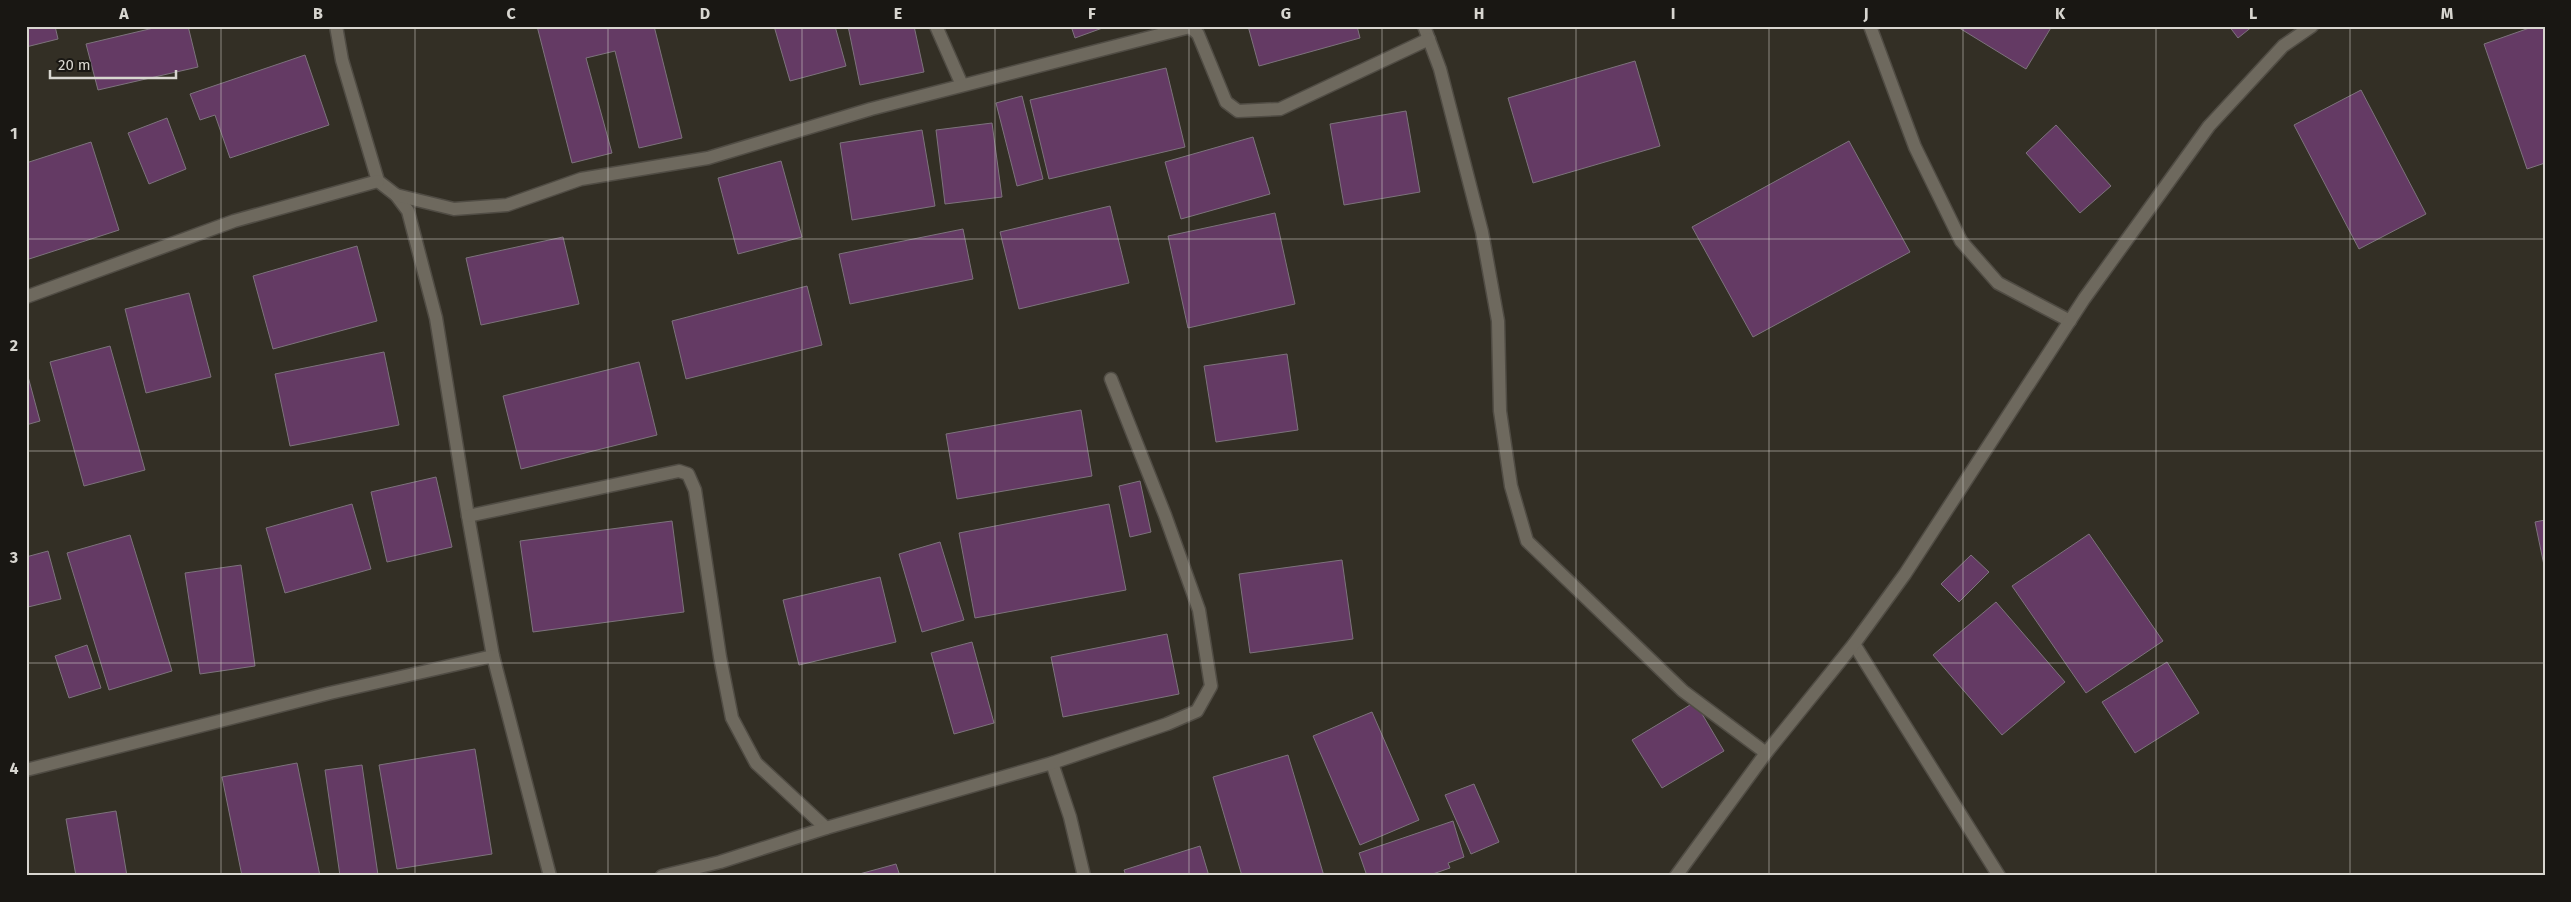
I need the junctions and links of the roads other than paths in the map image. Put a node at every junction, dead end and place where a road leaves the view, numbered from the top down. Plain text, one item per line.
1 (336, 26) edge
2 (936, 26) edge
3 (1424, 26) edge
4 (1870, 26) edge
5 (2312, 26) edge
6 (1428, 39) junction
7 (962, 86) junction
8 (378, 181) junction
9 (396, 195) junction
10 (26, 297) edge
11 (2070, 321) junction
12 (1111, 379) dead end
13 (468, 516) junction
14 (1854, 644) junction
15 (494, 656) junction
16 (1766, 753) junction
17 (1052, 763) junction
18 (26, 770) edge
19 (826, 828) junction
20 (550, 876) edge
21 (662, 876) edge
22 (1084, 876) edge
23 (1676, 876) edge
24 (1999, 876) edge

1 - 8 street
2 - 7 street
3 - 6 street
4 - 11 street
5 - 11 street
6 - 7 street
6 - 16 street
7 - 9 street
8 - 9 street
8 - 10 street
9 - 13 street
11 - 14 street
12 - 17 street
13 - 15 street
13 - 19 street
14 - 16 street
14 - 24 street
15 - 18 street
15 - 20 street
16 - 23 street
17 - 19 street
17 - 22 street
19 - 21 street

